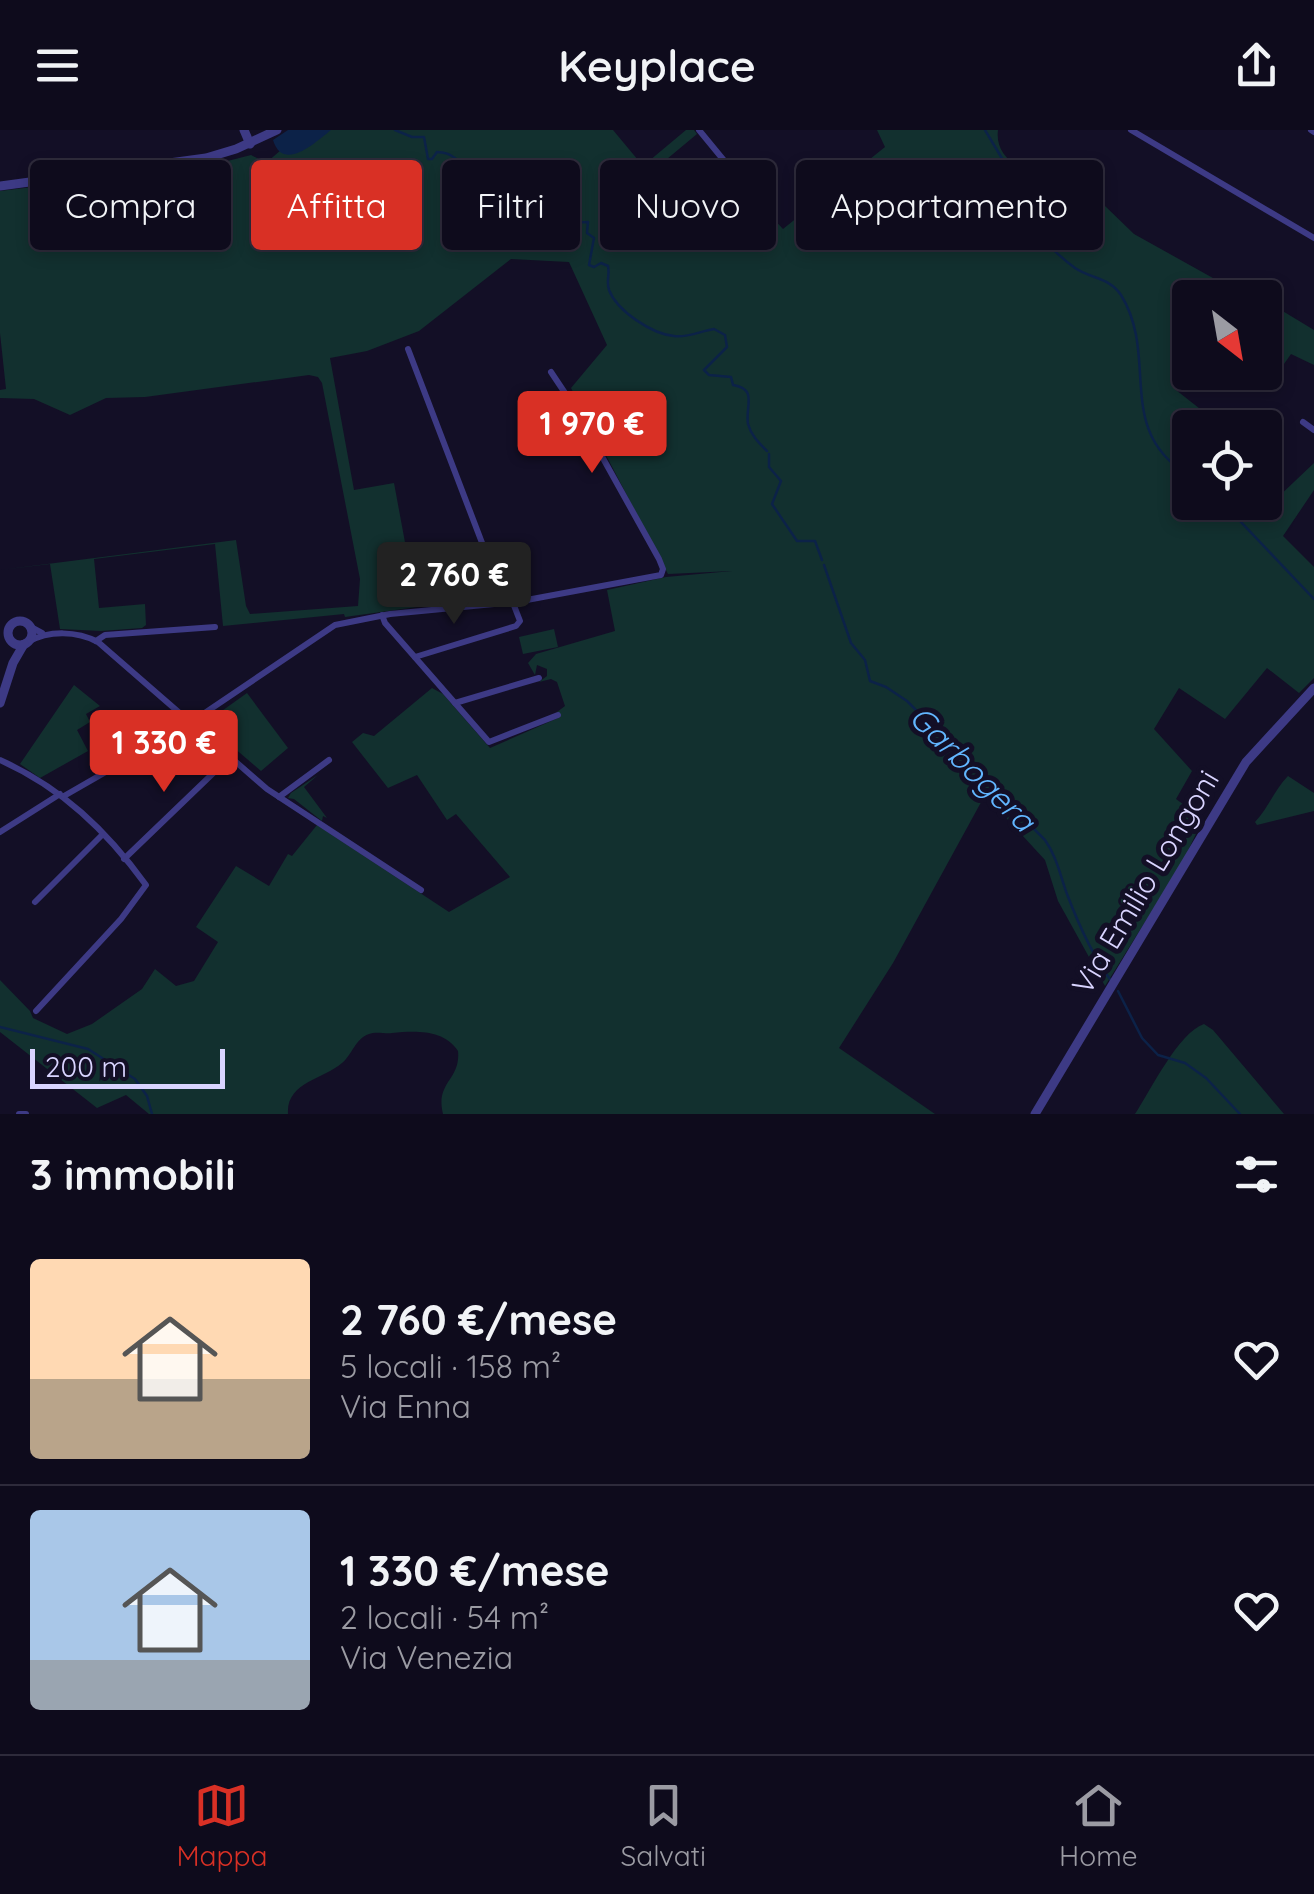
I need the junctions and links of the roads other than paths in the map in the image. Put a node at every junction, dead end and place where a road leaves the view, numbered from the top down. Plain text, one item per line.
1 (244, 130) edge
2 (277, 130) edge
3 (698, 130) edge
4 (1131, 130) edge
5 (250, 144) junction
6 (723, 160) edge
7 (0, 186) edge
8 (1314, 238) edge
9 (408, 349) dead end
10 (551, 372) dead end
11 (1303, 422) dead end
12 (1314, 430) edge
13 (509, 603) junction
14 (382, 615) junction
15 (0, 620) edge
16 (18, 621) junction
17 (29, 626) junction
18 (215, 627) dead end
19 (53, 634) junction
20 (9, 638) junction
21 (96, 641) junction
22 (26, 643) junction
23 (415, 657) junction
24 (13, 663) junction
25 (539, 678) dead end
26 (1314, 688) edge
27 (0, 703) edge
28 (455, 703) junction
29 (558, 716) dead end
30 (191, 722) junction
31 (230, 757) junction
32 (0, 760) edge
33 (329, 760) dead end
34 (62, 795) junction
35 (279, 797) junction
36 (0, 832) edge
37 (102, 835) junction
38 (124, 859) junction
39 (421, 890) dead end
40 (36, 902) dead end
41 (36, 1011) dead end
42 (1035, 1114) edge

1 - 5 street
2 - 5 street
3 - 6 street
4 - 8 street
5 - 7 street
9 - 13 street
10 - 13 street
11 - 12 street
13 - 14 street
13 - 23 street
14 - 23 street
14 - 30 street
15 - 16 street
15 - 20 street
16 - 17 street
16 - 20 street
17 - 19 street
17 - 22 street
18 - 21 street
19 - 21 street
19 - 22 street
20 - 22 street
20 - 24 street
21 - 30 street
22 - 24 street
23 - 28 street
24 - 27 street
25 - 28 street
26 - 42 street, Via Emilio Longoni
28 - 29 street
30 - 31 street
30 - 34 street
31 - 35 street
31 - 38 street
32 - 34 street
33 - 35 street
34 - 36 street
34 - 37 street
35 - 39 street
37 - 38 street
37 - 40 street
38 - 41 street

